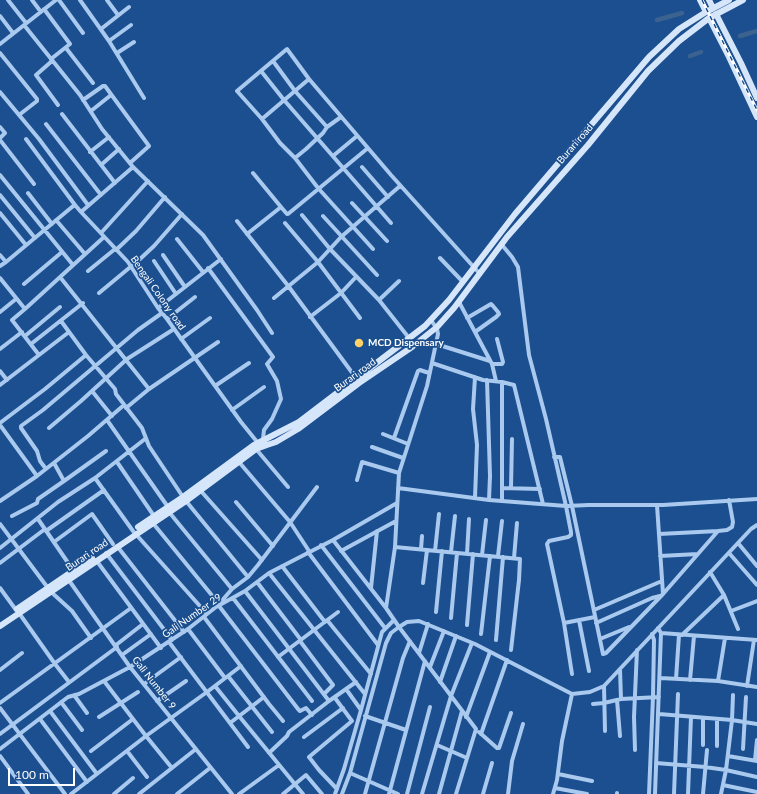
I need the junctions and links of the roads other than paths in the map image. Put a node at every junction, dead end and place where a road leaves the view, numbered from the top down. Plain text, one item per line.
1 (8, 0) edge
2 (32, 0) edge
3 (56, 0) edge
4 (59, 0) edge
5 (80, 0) edge
6 (107, 0) edge
7 (700, 0) edge
8 (709, 0) edge
9 (729, 0) edge
10 (741, 1) edge
11 (129, 7) dead end
12 (43, 10) junction
13 (715, 11) junction
14 (706, 12) junction
15 (118, 15) junction
16 (0, 16) edge
17 (709, 18) junction
18 (25, 24) junction
19 (131, 25) dead end
20 (101, 29) junction
21 (13, 33) junction
22 (83, 33) dead end
23 (109, 41) junction
24 (0, 42) edge
25 (134, 42) dead end
26 (66, 48) junction
27 (0, 53) edge
28 (117, 53) junction
29 (51, 60) junction
30 (274, 61) junction
31 (261, 71) junction
32 (309, 79) junction
33 (93, 84) dead end
34 (295, 91) junction
35 (0, 92) edge
36 (111, 95) junction
37 (144, 98) dead end
38 (757, 98) edge
39 (83, 100) junction
40 (284, 100) junction
41 (58, 105) dead end
42 (91, 112) junction
43 (62, 114) dead end
44 (19, 115) junction
45 (341, 117) junction
46 (757, 117) edge
47 (262, 119) junction
48 (46, 124) dead end
49 (0, 127) edge
50 (327, 127) junction
51 (358, 136) junction
52 (109, 137) junction
53 (0, 139) edge
54 (26, 139) dead end
55 (317, 139) junction
56 (368, 148) junction
57 (119, 149) junction
58 (90, 152) junction
59 (333, 156) junction
60 (295, 158) junction
61 (100, 165) junction
62 (132, 165) junction
63 (362, 167) dead end
64 (343, 168) junction
65 (253, 173) dead end
66 (0, 175) edge
67 (148, 181) junction
68 (114, 183) junction
69 (34, 184) dead end
70 (400, 186) junction
71 (318, 188) junction
72 (28, 194) dead end
73 (101, 194) junction
74 (0, 195) edge
75 (165, 197) junction
76 (388, 197) junction
77 (352, 203) dead end
78 (75, 205) junction
79 (88, 205) junction
80 (281, 207) junction
81 (376, 207) junction
82 (81, 212) junction
83 (0, 213) edge
84 (182, 214) junction
85 (302, 215) dead end
86 (323, 216) dead end
87 (364, 217) junction
88 (56, 220) junction
89 (237, 221) dead end
90 (285, 223) dead end
91 (391, 223) dead end
92 (52, 224) junction
93 (353, 227) junction
94 (44, 230) junction
95 (247, 234) junction
96 (102, 235) junction
97 (342, 237) junction
98 (34, 238) junction
99 (177, 239) dead end
100 (387, 241) dead end
101 (26, 244) junction
102 (502, 245) junction
103 (116, 249) junction
104 (330, 249) junction
105 (373, 249) dead end
106 (62, 252) junction
107 (0, 254) edge
108 (85, 254) junction
109 (163, 255) dead end
110 (440, 258) dead end
111 (221, 259) junction
112 (154, 261) dead end
113 (6, 262) junction
114 (318, 262) junction
115 (73, 265) junction
116 (0, 266) edge
117 (131, 268) junction
118 (208, 268) junction
119 (474, 268) junction
120 (88, 271) dead end
121 (203, 272) junction
122 (480, 274) junction
123 (377, 275) dead end
124 (60, 277) junction
125 (356, 277) junction
126 (0, 278) edge
127 (399, 281) dead end
128 (463, 282) junction
129 (24, 284) dead end
130 (185, 287) junction
131 (289, 287) junction
132 (99, 293) dead end
133 (341, 293) junction
134 (176, 294) junction
135 (195, 297) dead end
136 (274, 298) dead end
137 (16, 299) junction
138 (379, 300) junction
139 (459, 302) junction
140 (83, 304) junction
141 (60, 307) dead end
142 (158, 308) junction
143 (25, 309) junction
144 (0, 312) edge
145 (162, 313) junction
146 (310, 317) junction
147 (210, 318) dead end
148 (360, 318) dead end
149 (467, 318) junction
150 (167, 319) junction
151 (431, 320) junction
152 (60, 321) junction
153 (437, 327) junction
154 (174, 329) junction
155 (69, 332) junction
156 (475, 332) junction
157 (272, 333) dead end
158 (23, 334) junction
159 (410, 338) junction
160 (498, 338) dead end
161 (181, 339) junction
162 (218, 342) dead end
163 (31, 344) junction
164 (436, 344) junction
165 (117, 347) junction
166 (0, 349) edge
167 (39, 355) junction
168 (86, 355) junction
169 (194, 358) junction
170 (127, 359) junction
171 (378, 362) junction
172 (432, 362) junction
173 (249, 363) dead end
174 (491, 363) junction
175 (94, 366) junction
176 (382, 368) junction
177 (0, 371) edge
178 (429, 373) junction
179 (475, 377) junction
180 (106, 378) junction
181 (356, 378) junction
182 (7, 380) junction
183 (487, 380) junction
184 (496, 381) junction
185 (502, 382) junction
186 (0, 385) edge
187 (214, 386) junction
188 (264, 387) dead end
189 (149, 388) junction
190 (92, 391) junction
191 (125, 407) junction
192 (232, 410) junction
193 (112, 416) junction
194 (107, 420) junction
195 (0, 424) edge
196 (49, 428) dead end
197 (383, 434) dead end
198 (394, 438) junction
199 (146, 439) junction
200 (512, 439) dead end
201 (259, 444) junction
202 (408, 444) junction
203 (372, 447) dead end
204 (106, 451) dead end
205 (129, 452) junction
206 (403, 458) junction
207 (116, 462) junction
208 (239, 462) junction
209 (54, 463) junction
210 (46, 469) junction
211 (399, 473) junction
212 (38, 476) junction
213 (95, 478) junction
214 (357, 480) dead end
215 (64, 481) junction
216 (288, 487) dead end
217 (317, 487) dead end
218 (398, 488) junction
219 (502, 488) junction
220 (511, 488) junction
221 (540, 489) junction
222 (104, 490) junction
223 (200, 490) junction
224 (0, 493) edge
225 (475, 498) junction
226 (2, 499) edge
227 (184, 499) junction
228 (757, 499) edge
229 (489, 500) junction
230 (729, 500) junction
231 (502, 501) junction
232 (236, 502) dead end
233 (397, 503) junction
234 (543, 504) junction
235 (657, 505) junction
236 (569, 506) junction
237 (168, 509) junction
238 (439, 514) dead end
239 (12, 516) dead end
240 (454, 516) dead end
241 (470, 518) dead end
242 (38, 519) junction
243 (153, 519) junction
244 (486, 520) dead end
245 (396, 521) junction
246 (502, 521) dead end
247 (290, 522) junction
248 (517, 523) dead end
249 (0, 524) edge
250 (757, 525) edge
251 (45, 530) junction
252 (377, 531) junction
253 (718, 531) junction
254 (134, 532) junction
255 (659, 534) junction
256 (422, 536) dead end
257 (11, 540) junction
258 (333, 540) junction
259 (54, 542) junction
260 (738, 544) junction
261 (115, 545) junction
262 (321, 545) junction
263 (273, 546) junction
264 (395, 547) junction
265 (0, 548) edge
266 (18, 549) junction
267 (421, 549) junction
268 (427, 550) junction
269 (341, 551) junction
270 (435, 551) junction
271 (442, 551) junction
272 (308, 552) junction
273 (451, 552) junction
274 (106, 553) junction
275 (457, 553) junction
276 (729, 553) junction
277 (467, 554) junction
278 (473, 554) junction
279 (698, 554) junction
280 (482, 555) junction
281 (490, 556) junction
282 (498, 556) junction
283 (660, 556) junction
284 (503, 557) junction
285 (514, 558) junction
286 (96, 560) junction
287 (262, 560) junction
288 (0, 563) edge
289 (282, 566) junction
290 (757, 566) edge
291 (73, 570) junction
292 (710, 572) junction
293 (270, 573) junction
294 (248, 576) junction
295 (68, 579) junction
296 (662, 581) junction
297 (257, 582) junction
298 (423, 583) dead end
299 (757, 585) edge
300 (0, 588) edge
301 (371, 588) junction
302 (232, 589) junction
303 (49, 590) junction
304 (245, 591) junction
305 (661, 595) junction
306 (724, 595) junction
307 (233, 598) junction
308 (757, 601) edge
309 (218, 605) junction
310 (131, 608) junction
311 (386, 608) junction
312 (594, 610) junction
313 (731, 610) junction
314 (17, 611) junction
315 (338, 612) dead end
316 (436, 612) dead end
317 (205, 616) junction
318 (451, 618) dead end
319 (593, 618) junction
320 (579, 620) junction
321 (0, 621) edge
322 (326, 621) junction
323 (564, 623) junction
324 (596, 623) junction
325 (143, 624) junction
326 (396, 624) junction
327 (428, 624) junction
328 (632, 625) junction
329 (0, 626) edge
330 (466, 626) dead end
331 (385, 628) junction
332 (658, 628) junction
333 (104, 629) junction
334 (188, 629) junction
335 (738, 629) dead end
336 (314, 630) junction
337 (444, 631) junction
338 (184, 632) junction
339 (661, 633) junction
340 (151, 634) junction
341 (481, 634) dead end
342 (652, 634) junction
343 (680, 635) junction
344 (456, 636) junction
345 (694, 636) junction
346 (91, 638) junction
347 (725, 638) junction
348 (600, 639) junction
349 (300, 640) junction
350 (496, 640) dead end
351 (756, 640) edge
352 (170, 641) junction
353 (410, 641) junction
354 (472, 642) junction
355 (378, 645) junction
356 (116, 646) junction
357 (161, 648) junction
358 (289, 649) junction
359 (511, 650) dead end
360 (637, 650) junction
361 (490, 652) junction
362 (22, 653) dead end
363 (419, 653) junction
364 (122, 655) junction
365 (278, 657) junction
366 (181, 658) junction
367 (507, 660) junction
368 (425, 661) junction
369 (55, 664) junction
370 (241, 666) junction
371 (130, 667) junction
372 (430, 667) junction
373 (0, 670) edge
374 (620, 670) junction
375 (589, 671) dead end
376 (371, 674) junction
377 (572, 674) dead end
378 (227, 677) junction
379 (660, 678) junction
380 (676, 679) junction
381 (690, 680) junction
382 (104, 681) junction
383 (186, 681) dead end
384 (718, 681) junction
385 (69, 682) junction
386 (356, 682) junction
387 (440, 682) junction
388 (144, 684) junction
389 (216, 686) junction
390 (604, 686) junction
391 (747, 686) junction
392 (757, 687) edge
393 (346, 689) junction
394 (138, 692) dead end
395 (207, 692) junction
396 (324, 694) junction
397 (365, 694) junction
398 (572, 694) junction
399 (678, 694) dead end
400 (74, 695) junction
401 (733, 695) dead end
402 (451, 696) junction
403 (264, 697) junction
404 (656, 697) junction
405 (746, 697) dead end
406 (335, 698) junction
407 (635, 698) junction
408 (619, 700) junction
409 (157, 701) junction
410 (312, 701) dead end
411 (329, 701) junction
412 (61, 702) junction
413 (0, 703) edge
414 (121, 703) junction
415 (604, 703) junction
416 (593, 704) dead end
417 (251, 707) junction
418 (430, 707) dead end
419 (0, 708) edge
420 (343, 708) junction
421 (361, 710) junction
422 (462, 711) junction
423 (50, 712) junction
424 (86, 713) dead end
425 (511, 713) dead end
426 (659, 714) junction
427 (312, 715) junction
428 (239, 716) junction
429 (365, 716) junction
430 (676, 716) junction
431 (99, 717) dead end
432 (466, 717) junction
433 (691, 717) junction
434 (171, 718) junction
435 (703, 718) junction
436 (40, 719) junction
437 (133, 719) junction
438 (717, 719) junction
439 (732, 720) junction
440 (283, 721) dead end
441 (744, 722) junction
442 (230, 723) junction
443 (385, 723) junction
444 (12, 724) junction
445 (522, 724) dead end
446 (757, 724) edge
447 (476, 729) junction
448 (82, 730) dead end
449 (406, 730) junction
450 (605, 731) dead end
451 (272, 732) dead end
452 (655, 732) junction
453 (0, 734) edge
454 (20, 734) junction
455 (481, 734) junction
456 (146, 736) junction
457 (620, 736) dead end
458 (304, 737) dead end
459 (757, 740) edge
460 (437, 745) junction
461 (703, 745) dead end
462 (717, 746) dead end
463 (248, 747) dead end
464 (0, 749) edge
465 (196, 749) junction
466 (635, 750) dead end
467 (707, 750) dead end
468 (743, 750) dead end
469 (91, 751) dead end
470 (127, 751) junction
471 (451, 752) junction
472 (269, 753) junction
473 (0, 756) edge
474 (728, 756) junction
475 (467, 758) junction
476 (756, 761) edge
477 (492, 763) dead end
478 (656, 763) junction
479 (279, 765) junction
480 (675, 765) junction
481 (689, 766) junction
482 (705, 767) junction
483 (172, 768) junction
484 (210, 768) junction
485 (726, 770) junction
486 (350, 773) junction
487 (97, 774) junction
488 (558, 774) junction
489 (147, 777) dead end
490 (757, 777) edge
491 (133, 778) dead end
492 (592, 781) dead end
493 (87, 782) junction
494 (370, 782) junction
495 (295, 784) junction
496 (723, 785) junction
497 (337, 788) junction
498 (555, 788) junction
499 (757, 792) edge
500 (284, 793) edge
501 (390, 793) edge
502 (28, 794) edge
503 (66, 794) edge
504 (71, 794) edge
505 (114, 794) edge
506 (139, 794) edge
507 (177, 794) edge
508 (232, 794) edge
509 (239, 794) edge
510 (303, 794) edge
511 (322, 794) edge
512 (335, 794) edge
513 (342, 794) edge
514 (365, 794) edge
515 (398, 794) edge
516 (407, 794) edge
517 (422, 794) edge
518 (439, 794) edge
519 (456, 794) edge
520 (483, 794) edge
521 (508, 794) edge
522 (553, 794) edge
523 (587, 794) edge
524 (649, 794) edge
525 (655, 794) edge
526 (674, 794) edge
527 (688, 794) edge
528 (703, 794) edge
529 (721, 794) edge

1 - 18 street
2 - 12 street
3 - 12 street
4 - 22 street
5 - 20 street
6 - 15 street
7 - 14 main road
8 - 13 main road
9 - 13 main road
10 - 13 main road
11 - 15 street
12 - 18 street
12 - 26 street
13 - 14 main road, Burari road
13 - 17 main road, Burari road
13 - 38 main road
14 - 119 main road, Burari road
15 - 20 street
16 - 21 street
17 - 46 main road
17 - 102 main road, Burari road
18 - 21 street
18 - 29 street
19 - 23 street
20 - 23 street
21 - 24 street
23 - 28 street
25 - 28 street
26 - 29 street
26 - 33 street
27 - 44 street
28 - 37 street
29 - 39 street
29 - 41 street
30 - 31 street
30 - 32 street
30 - 34 street
31 - 40 street
31 - 47 street
32 - 34 street
32 - 45 street
34 - 40 street
34 - 50 street
35 - 44 street
36 - 39 street
36 - 42 street
36 - 62 street
39 - 42 street
40 - 47 street
40 - 55 street
42 - 52 street
43 - 58 street
44 - 79 street
45 - 50 street
45 - 51 street
47 - 60 street
48 - 73 street
49 - 53 street
50 - 55 street
51 - 56 street
51 - 59 street
52 - 57 street
52 - 58 street
53 - 69 street
54 - 78 street, Bengali Colony road
55 - 59 street
55 - 60 street
56 - 64 street
56 - 70 street
57 - 61 street
57 - 62 street
58 - 61 street
59 - 64 street
60 - 71 street
61 - 68 street
62 - 67 street
62 - 68 street
63 - 76 street
64 - 71 street
64 - 81 street
65 - 80 street
66 - 94 street
67 - 75 street
67 - 96 street
68 - 73 street
70 - 76 street
70 - 119 street
71 - 80 street
71 - 93 street
72 - 92 street
73 - 79 street
74 - 98 street
75 - 84 street
75 - 103 street
76 - 81 street
77 - 87 street
78 - 82 street, Bengali Colony road
78 - 88 street
79 - 82 street
80 - 95 street
81 - 87 street
81 - 91 street
82 - 96 street, Bengali Colony road
83 - 101 street
84 - 111 street
84 - 117 street
85 - 104 street
86 - 97 street
87 - 93 street
87 - 100 street
88 - 92 street
88 - 108 street
89 - 95 street
90 - 114 street
92 - 94 street
93 - 97 street
93 - 105 street
94 - 98 street
94 - 106 street
95 - 131 street
96 - 103 street, Bengali Colony road
96 - 108 street
97 - 104 street
97 - 123 street
98 - 101 street
99 - 121 street
101 - 113 street
102 - 122 main road, Burari road
102 - 236 street
103 - 117 street, Bengali Colony road
103 - 120 street
104 - 114 street
104 - 125 street
106 - 115 street
106 - 129 street
107 - 113 street
108 - 115 street
109 - 130 street
110 - 128 street
111 - 118 street
111 - 157 street
112 - 134 street
113 - 116 street
114 - 131 street
114 - 133 street
115 - 124 street
117 - 132 street
117 - 142 street, Bengali Colony road
118 - 121 street
118 - 201 street
119 - 122 street
119 - 128 main road, Burari road
121 - 130 street
122 - 139 main road, Burari road
124 - 140 street
124 - 143 street
125 - 133 street
125 - 138 street
126 - 137 street
127 - 138 street
128 - 151 main road, Burari road
130 - 134 street
131 - 136 street
131 - 146 street
133 - 146 street
133 - 148 street
134 - 142 street
135 - 150 street
137 - 143 street
137 - 144 street
138 - 159 street
139 - 149 street
139 - 153 main road, Burari road
140 - 152 street
140 - 165 street
141 - 158 street
142 - 145 street, Bengali Colony road
143 - 158 street
145 - 150 street, Bengali Colony road
145 - 165 street
146 - 181 street
147 - 161 street
149 - 156 street
149 - 156 street
150 - 154 street, Bengali Colony road
151 - 153 street
151 - 159 main road, Burari road
152 - 155 street
152 - 163 street
153 - 164 street
153 - 176 main road, Burari road
154 - 161 street, Bengali Colony road
154 - 170 street
155 - 167 street
155 - 168 street
156 - 174 street
158 - 163 street
158 - 166 street
159 - 171 main road, Burari road
160 - 174 street
161 - 169 street, Bengali Colony road
162 - 169 street
163 - 167 street
164 - 172 street
164 - 174 street
165 - 170 street
165 - 175 street
167 - 182 street
168 - 175 street
168 - 195 street
169 - 187 street, Bengali Colony road
169 - 189 street
170 - 180 street
170 - 189 street
171 - 176 main road
171 - 181 main road, Burari road
172 - 178 street
172 - 179 street
173 - 187 street
174 - 184 street
175 - 180 street
175 - 210 street
176 - 201 main road, Burari road
177 - 182 street
178 - 198 street
178 - 202 street
179 - 183 street
179 - 225 street
180 - 190 street
180 - 191 street
181 - 201 main road, Burari road
182 - 186 street
183 - 184 street
183 - 229 street
184 - 185 street
185 - 219 street
185 - 221 street
187 - 192 street, Bengali Colony road
188 - 192 street
189 - 191 street
190 - 193 street
190 - 196 street
191 - 193 street
191 - 199 street
192 - 201 street, Bengali Colony road
193 - 194 street
194 - 205 street
194 - 209 street
195 - 212 street
197 - 198 street
198 - 202 street
199 - 205 street
199 - 227 street
200 - 220 street
201 - 208 main road, Burari road
201 - 216 street, Bengali Colony road
201 - 227 main road, Burari road
202 - 206 street
203 - 206 street
204 - 215 street
205 - 207 street
205 - 237 street
206 - 211 street
207 - 213 street
207 - 243 street
208 - 223 main road, Burari road
208 - 247 street
209 - 210 street
209 - 215 street
210 - 212 street
211 - 214 street
211 - 218 street
212 - 226 street
213 - 222 street
213 - 242 street
215 - 239 street
217 - 247 street
218 - 225 street
218 - 233 street
219 - 220 street
219 - 231 street
220 - 221 street
221 - 234 street
222 - 251 street
222 - 254 street
223 - 227 main road, Burari road
223 - 287 street
224 - 226 street
225 - 229 street
227 - 237 main road, Burari road
227 - 294 street
228 - 230 street
229 - 231 street
230 - 235 street
230 - 253 street
231 - 234 street
232 - 263 street
233 - 245 street
233 - 258 street, Gali Number 29
234 - 236 street
235 - 236 street
235 - 255 street
236 - 312 street
236 - 323 street
237 - 243 main road, Burari road
237 - 302 street
238 - 270 street
240 - 273 street
241 - 277 street
242 - 251 street
242 - 257 street
243 - 254 main road, Burari road
243 - 309 street
244 - 280 street
245 - 252 street
245 - 264 street
246 - 282 street
247 - 263 street
247 - 272 street
248 - 285 street
249 - 257 street
250 - 260 street
251 - 259 street
251 - 266 street
252 - 269 street
252 - 301 street
253 - 255 street
253 - 279 street
254 - 261 main road, Burari road
254 - 317 street
255 - 283 street
256 - 267 street
257 - 265 street
257 - 266 street
258 - 262 street, Gali Number 29
258 - 269 street
259 - 261 street
259 - 291 street
260 - 276 street
260 - 290 street
261 - 274 main road, Burari road
261 - 291 main road, Burari road
261 - 338 street
262 - 272 street, Gali Number 29
262 - 331 street
263 - 287 street
264 - 267 street
264 - 311 street
266 - 288 street
266 - 303 street
267 - 268 street
268 - 270 street
268 - 298 street
269 - 301 street
270 - 271 street
271 - 273 street
271 - 316 street
272 - 289 street, Gali Number 29
272 - 355 street
273 - 275 street
274 - 286 main road, Burari road
274 - 352 street
275 - 277 street
275 - 318 street
276 - 292 street
276 - 299 street
277 - 278 street
278 - 280 street
278 - 330 street
279 - 283 street
279 - 305 street
280 - 281 street
281 - 282 street
281 - 341 street
282 - 284 street
283 - 296 street
284 - 285 street
284 - 350 street
285 - 359 street
286 - 295 main road, Burari road
286 - 310 street
287 - 294 street
289 - 293 street, Gali Number 29
289 - 322 street
291 - 303 main road, Burari road
292 - 306 street
292 - 332 street
293 - 297 street, Gali Number 29
293 - 336 street
294 - 302 street
295 - 303 main road, Burari road
295 - 333 street, Gali Number 9
296 - 305 street
296 - 312 street
297 - 304 street, Gali Number 29
297 - 349 street
300 - 314 street
301 - 311 street
302 - 309 street
303 - 314 main road, Burari road
303 - 346 street
304 - 307 street, Gali Number 29
304 - 358 street
305 - 324 street
305 - 328 street
306 - 313 street
306 - 343 street
307 - 309 street, Gali Number 29
307 - 365 street
308 - 313 street
309 - 317 street, Gali Number 29
309 - 427 street
310 - 325 street
310 - 333 street
311 - 326 street
312 - 319 street
313 - 335 street
314 - 321 main road, Burari road
314 - 329 main road, Burari road
314 - 369 street
315 - 322 street
317 - 334 street, Gali Number 29
317 - 370 street
319 - 320 street
319 - 324 street
320 - 323 street
320 - 375 street
322 - 336 street
322 - 376 street
323 - 377 street
324 - 348 street
325 - 340 street
325 - 356 street
326 - 327 street
326 - 331 street
326 - 353 street
326 - 429 street
327 - 337 street
327 - 363 street
328 - 348 street
328 - 348 street
331 - 355 street
332 - 339 street
332 - 342 street
333 - 346 street
333 - 356 street, Gali Number 9
334 - 338 street, Gali Number 29
334 - 378 street
336 - 349 street
336 - 386 street
337 - 344 street
337 - 372 street
338 - 352 street, Gali Number 29
339 - 343 street
339 - 379 street
340 - 357 street
340 - 364 street
342 - 360 street
342 - 404 street
343 - 345 street
343 - 380 street
344 - 354 street
344 - 387 street
345 - 347 street
345 - 381 street
346 - 369 street
347 - 351 street
347 - 384 street
349 - 358 street
349 - 396 street
351 - 391 street
352 - 357 street, Gali Number 29
352 - 366 street
353 - 363 street
353 - 443 street
354 - 361 street
354 - 402 street
355 - 376 street
356 - 364 street, Gali Number 9
356 - 385 street
357 - 371 street, Gali Number 29
358 - 365 street
358 - 396 street
360 - 374 street
360 - 407 street
361 - 367 street
361 - 432 street
362 - 373 street
363 - 368 street
364 - 371 street, Gali Number 9
365 - 410 street
366 - 388 street
366 - 395 street
367 - 398 street
367 - 455 street
368 - 372 street
368 - 449 street
369 - 385 street
369 - 413 street
370 - 378 street
370 - 403 street
371 - 382 street, Gali Number 29
371 - 388 street, Gali Number 9
372 - 387 street
374 - 390 street
374 - 408 street
376 - 397 street
378 - 389 street
378 - 417 street
379 - 380 street
379 - 404 street
380 - 381 street
381 - 384 street
382 - 400 street, Gali Number 29
382 - 414 street
383 - 409 street
384 - 391 street
385 - 444 street
386 - 393 street
386 - 397 street
387 - 402 street
388 - 409 street, Gali Number 9
389 - 395 street
389 - 428 street
390 - 398 street
390 - 415 street
391 - 392 street
393 - 406 street
393 - 421 street
394 - 414 street
395 - 434 street
395 - 442 street
396 - 411 street
397 - 421 street
398 - 488 street
399 - 430 street
400 - 412 street, Gali Number 29
400 - 424 street
401 - 439 street
402 - 422 street
402 - 460 street
403 - 417 street
403 - 440 street
404 - 407 street
404 - 426 street
404 - 452 street
405 - 441 street
406 - 411 street
406 - 420 street
407 - 408 street
407 - 466 street
408 - 415 street
408 - 457 street
409 - 434 street, Gali Number 9
411 - 427 street
412 - 423 street, Gali Number 29
412 - 448 street
414 - 431 street
414 - 437 street
415 - 416 street
415 - 450 street
417 - 428 street
417 - 451 street
418 - 516 street
419 - 444 street
420 - 458 street
420 - 497 street
421 - 497 street
422 - 432 street
422 - 471 street
423 - 436 street, Gali Number 29
423 - 487 street
425 - 455 street
426 - 430 street
426 - 452 street
427 - 472 street
428 - 442 street
428 - 472 street
429 - 443 street
429 - 486 street
430 - 433 street
430 - 480 street
432 - 447 street
433 - 435 street
433 - 481 street
434 - 456 street
434 - 465 street, Gali Number 9
435 - 438 street
435 - 461 street
436 - 454 street, Gali Number 29
436 - 493 street
437 - 456 street
437 - 469 street
438 - 439 street
438 - 462 street
439 - 441 street
439 - 474 street
441 - 446 street
441 - 468 street
442 - 463 street
443 - 449 street
443 - 494 street
444 - 453 street
444 - 454 street
445 - 521 street
447 - 455 street
447 - 475 street
449 - 501 street
452 - 478 street
452 - 524 street
454 - 464 street, Gali Number 29
454 - 503 street
456 - 470 street
456 - 483 street
459 - 476 street
460 - 471 street
460 - 517 street
465 - 483 street
465 - 484 street, Gali Number 9
467 - 482 street
470 - 487 street
470 - 489 street
471 - 475 street
471 - 518 street
472 - 479 street
473 - 502 street
474 - 476 street
474 - 485 street
475 - 519 street
477 - 520 street
478 - 480 street
478 - 525 street
479 - 495 street
479 - 509 street
480 - 481 street
480 - 526 street
481 - 482 street
481 - 527 street
482 - 485 street
482 - 528 street
483 - 506 street
484 - 507 street
484 - 508 street, Gali Number 9
485 - 490 street
485 - 496 street
486 - 494 street
486 - 513 street
487 - 493 street
488 - 492 street
488 - 498 street
491 - 505 street
493 - 504 street
494 - 501 street
494 - 514 street
495 - 500 street
495 - 510 street
495 - 511 street
496 - 499 street
496 - 529 street
497 - 512 street
498 - 522 street
498 - 523 street
501 - 515 street

